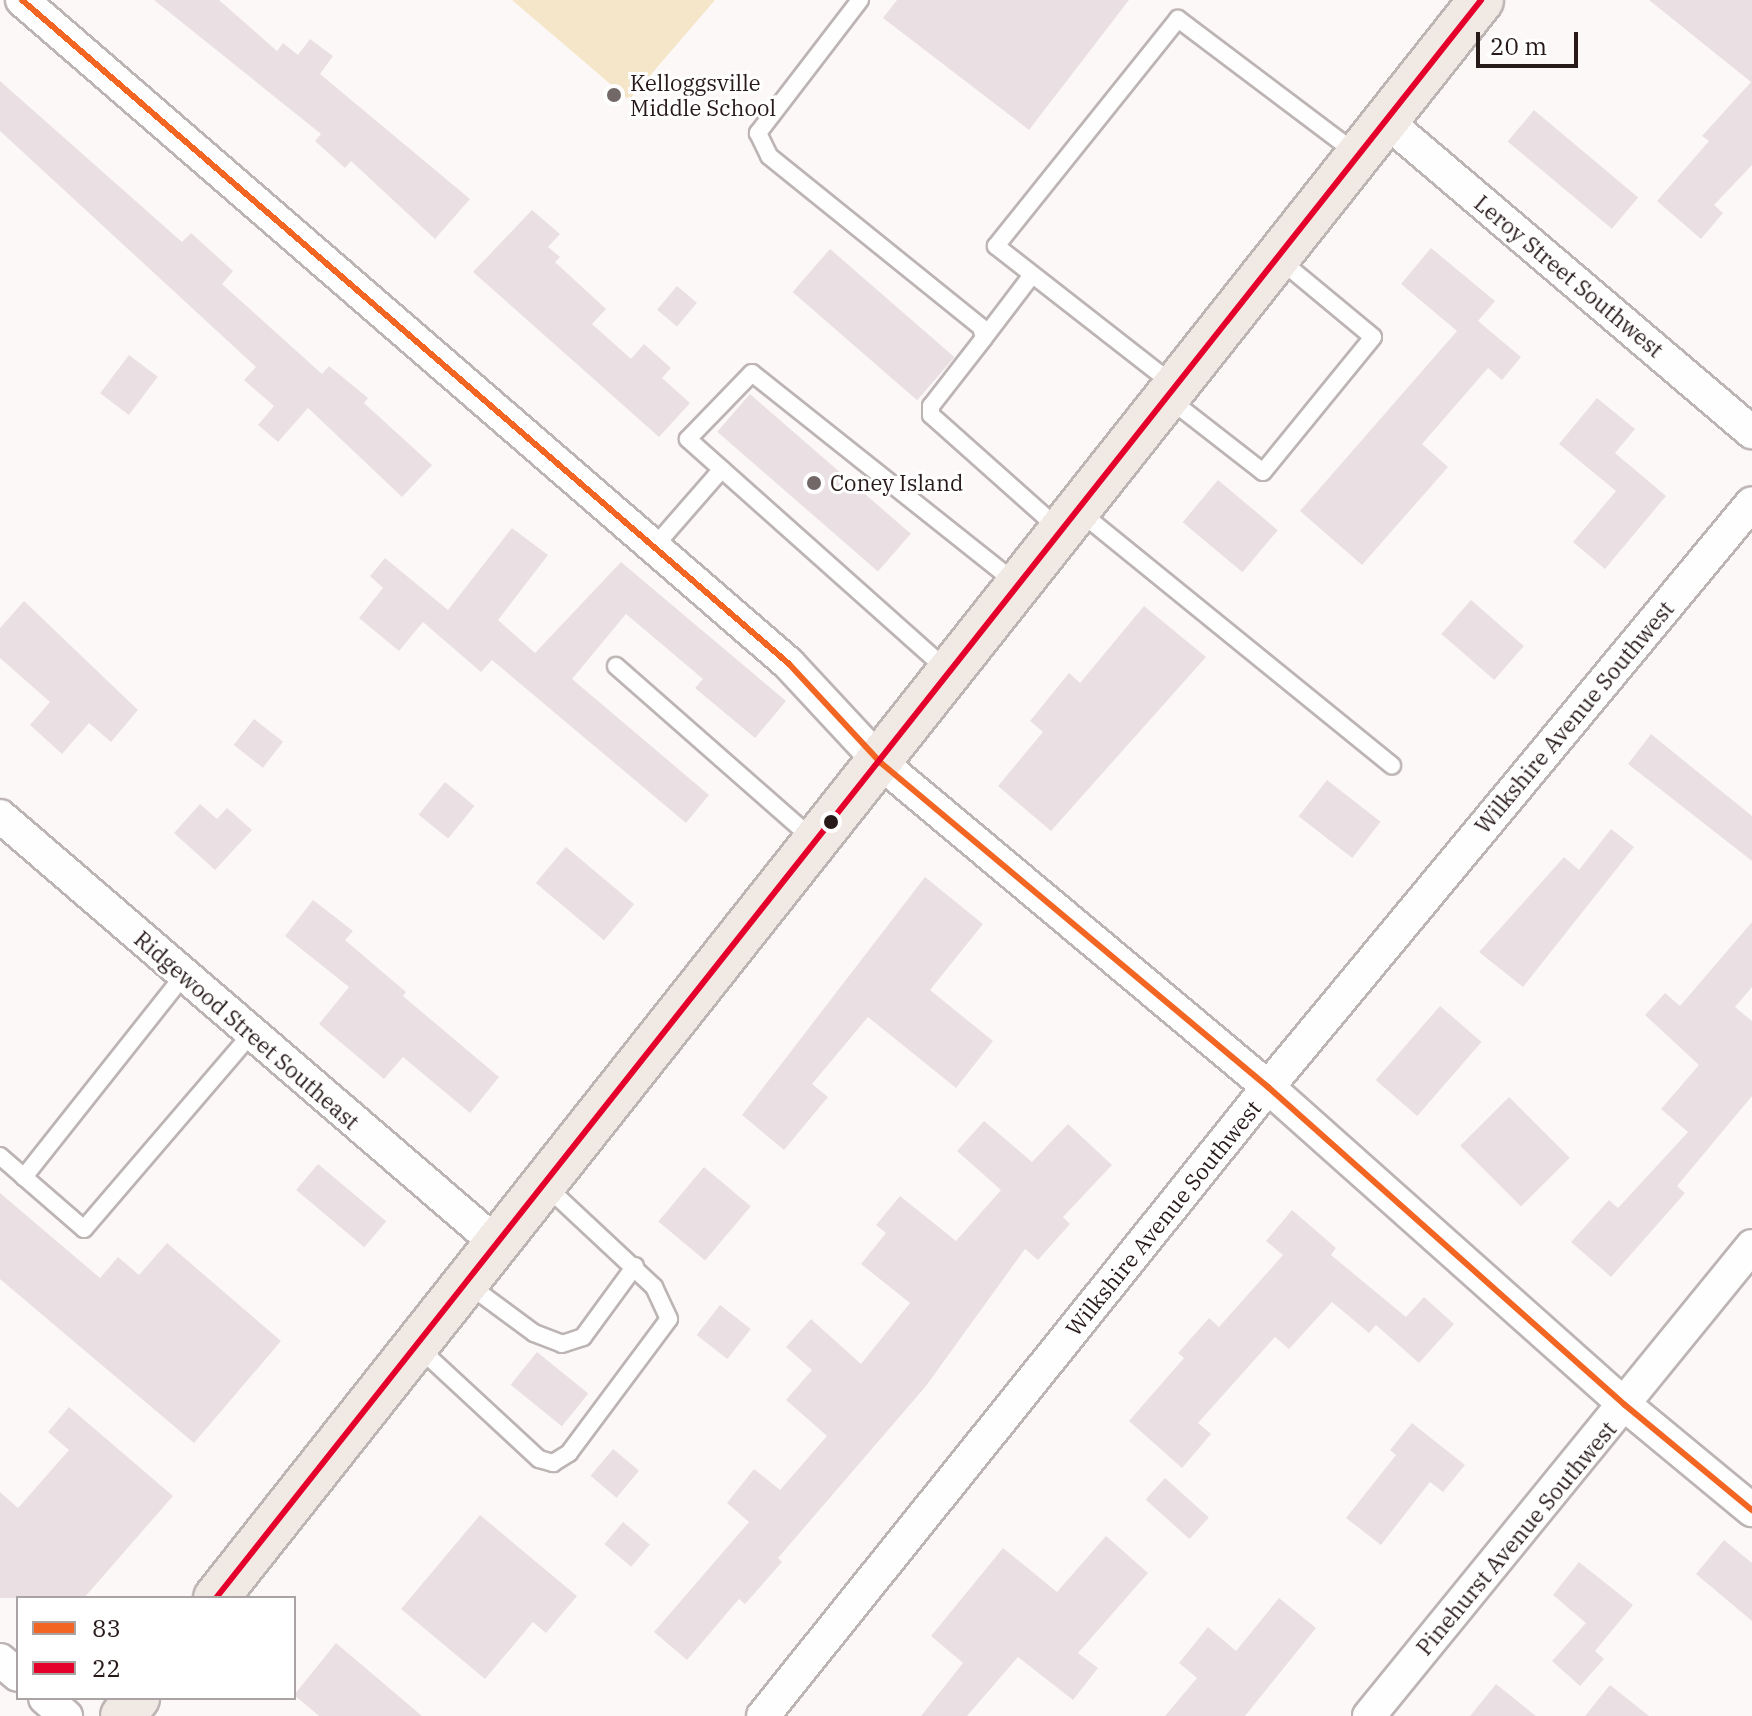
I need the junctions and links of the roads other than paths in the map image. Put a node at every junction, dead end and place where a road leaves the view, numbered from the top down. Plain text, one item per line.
1 (22, 0) edge
2 (860, 0) edge
3 (1481, 0) edge
4 (1385, 120) junction
5 (1358, 155) junction
6 (1277, 258) junction
7 (1032, 275) junction
8 (984, 338) junction
9 (1172, 393) junction
10 (1752, 432) edge
11 (722, 469) junction
12 (1752, 503) edge
13 (1070, 522) junction
14 (654, 547) junction
15 (1020, 586) junction
16 (616, 666) dead end
17 (951, 674) junction
18 (881, 763) junction
19 (1392, 766) dead end
20 (0, 816) edge
21 (817, 842) junction
22 (184, 975) junction
23 (252, 1033) junction
24 (1268, 1087) junction
25 (0, 1156) edge
26 (24, 1177) junction
27 (543, 1183) junction
28 (495, 1242) junction
29 (1752, 1246) edge
30 (635, 1266) junction
31 (464, 1281) junction
32 (415, 1344) junction
33 (1625, 1405) junction
34 (1752, 1510) edge
35 (218, 1596) edge
36 (0, 1660) edge
37 (16, 1673) edge
38 (47, 1700) edge
39 (135, 1700) edge
40 (66, 1716) edge
41 (123, 1716) edge
42 (763, 1716) edge
43 (1369, 1716) edge

1 - 14 street
2 - 8 lane
3 - 4 main road
4 - 5 main road
4 - 10 street, Leroy Street Southwest
5 - 6 main road
5 - 7 lane
6 - 9 main road
6 - 9 lane
7 - 8 lane
7 - 9 lane
8 - 13 lane
9 - 13 main road
11 - 14 lane
11 - 15 lane
11 - 17 lane
12 - 24 street, Wilkshire Avenue Southwest
13 - 15 main road
13 - 19 lane
14 - 18 street
15 - 17 main road
16 - 21 lane
17 - 18 main road
18 - 21 main road
18 - 24 street
20 - 22 street, Ridgewood Street Southeast
21 - 27 main road
22 - 23 street, Ridgewood Street Southeast
22 - 26 lane
23 - 26 lane
23 - 28 street, Ridgewood Street Southeast
24 - 33 street
24 - 42 street, Wilkshire Avenue Southwest
25 - 26 lane
27 - 28 main road
27 - 30 lane
28 - 31 main road
29 - 33 street, Pinehurst Avenue Southwest
30 - 31 lane
30 - 32 lane
31 - 32 main road
32 - 35 main road
33 - 34 street
33 - 43 street, Pinehurst Avenue Southwest
36 - 37 street
38 - 40 street
39 - 41 main road

